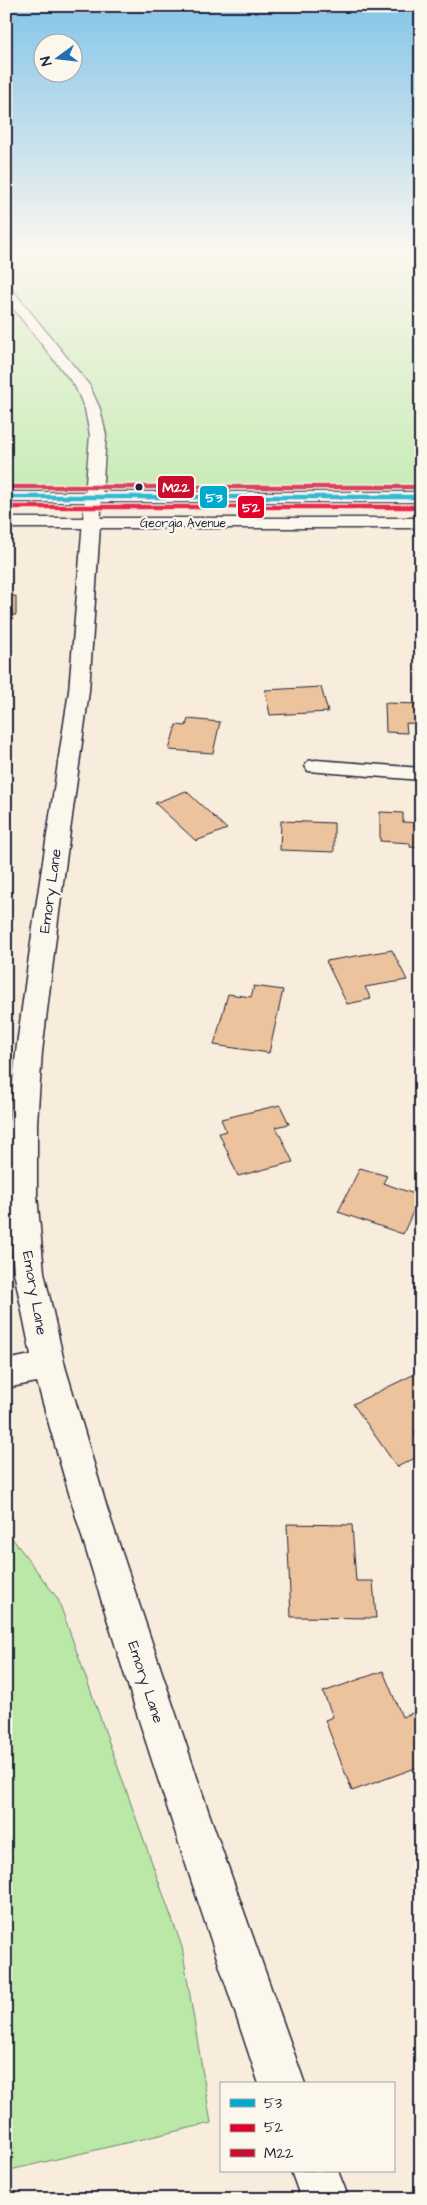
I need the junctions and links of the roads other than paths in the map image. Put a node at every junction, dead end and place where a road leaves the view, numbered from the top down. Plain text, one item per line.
1 (58, 354) edge
2 (6, 496) edge
3 (421, 497) edge
4 (93, 510) junction
5 (6, 523) edge
6 (421, 523) edge
7 (316, 766) dead end
8 (421, 774) edge
9 (49, 1366) junction
10 (6, 1374) edge
11 (281, 2082) edge
12 (314, 2172) edge
13 (325, 2199) edge

1 - 4 street, Emory Lane
2 - 4 street, Georgia Avenue
3 - 4 street, Georgia Avenue
4 - 5 street, Georgia Avenue
4 - 6 street, Georgia Avenue
4 - 9 street, Emory Lane
7 - 8 street
9 - 10 street
9 - 11 street, Emory Lane
12 - 13 street

